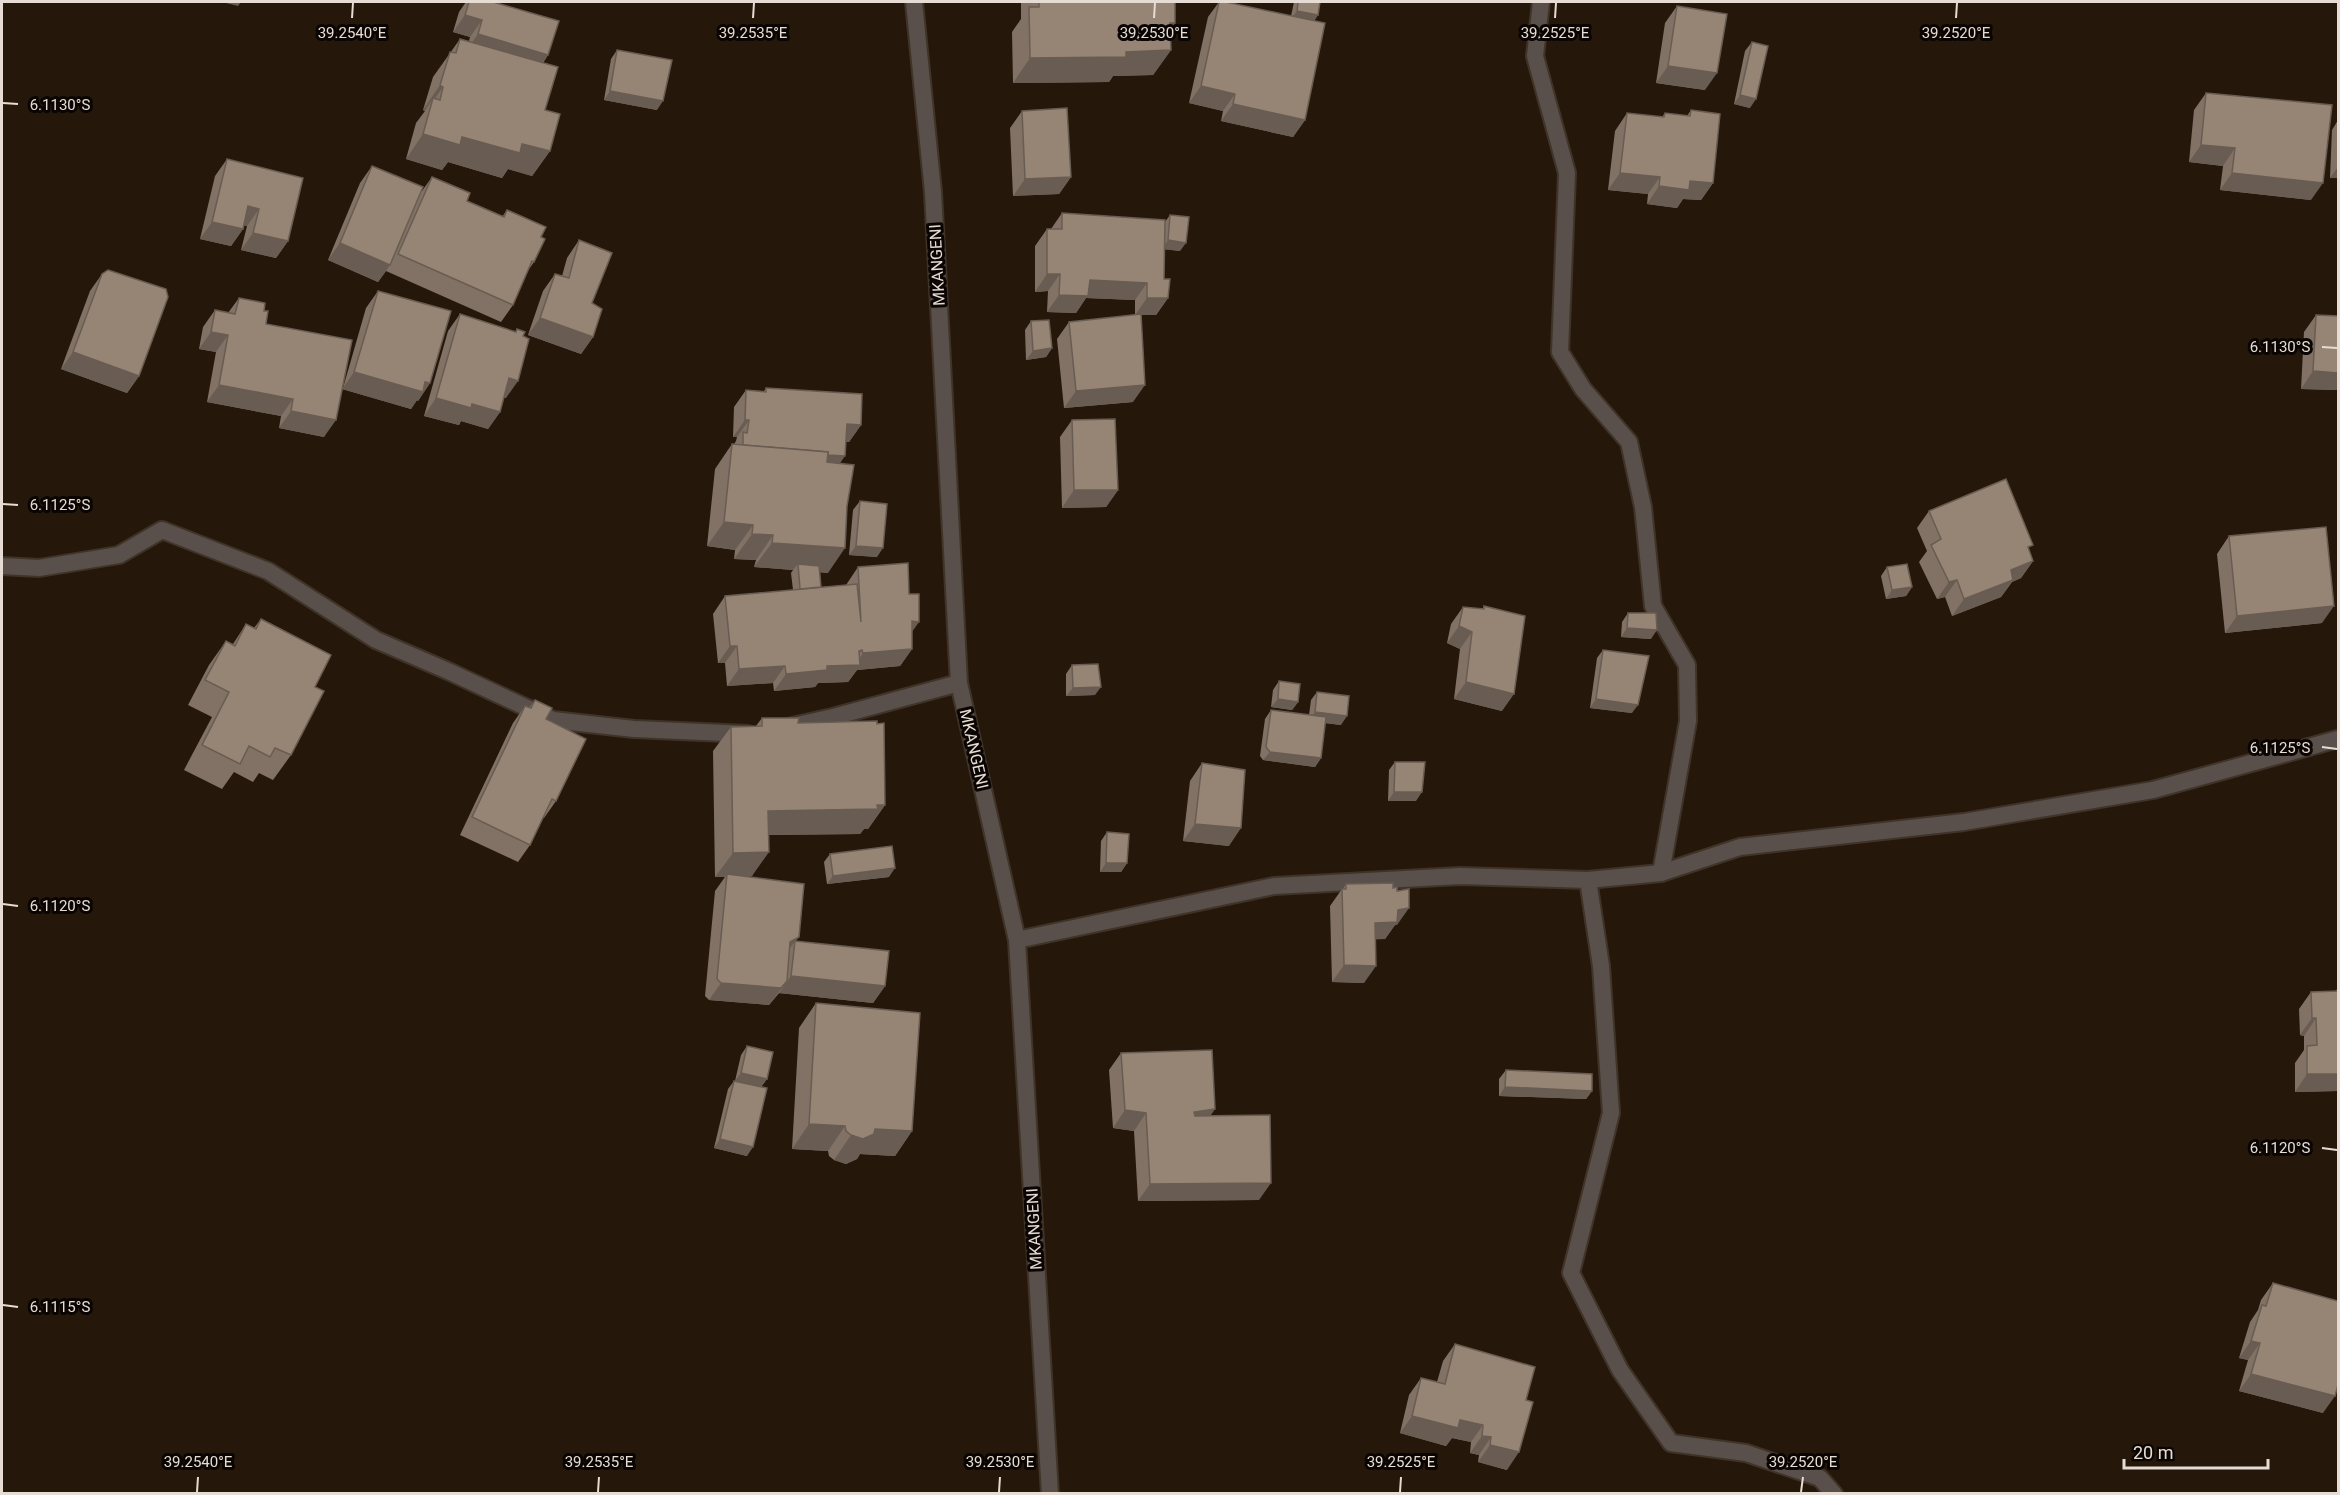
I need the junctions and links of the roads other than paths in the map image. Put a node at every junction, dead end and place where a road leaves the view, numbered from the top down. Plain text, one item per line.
1 (914, 2) edge
2 (1541, 2) edge
3 (2, 566) edge
4 (959, 683) junction
5 (2338, 739) edge
6 (1661, 873) junction
7 (1588, 880) junction
8 (1017, 940) junction
9 (1050, 1494) edge
10 (1834, 1494) edge

1 - 4 street, MKANGENI
2 - 6 street
3 - 4 street
4 - 8 street, MKANGENI
5 - 6 street
6 - 7 street
7 - 8 street
7 - 10 street
8 - 9 street, MKANGENI

